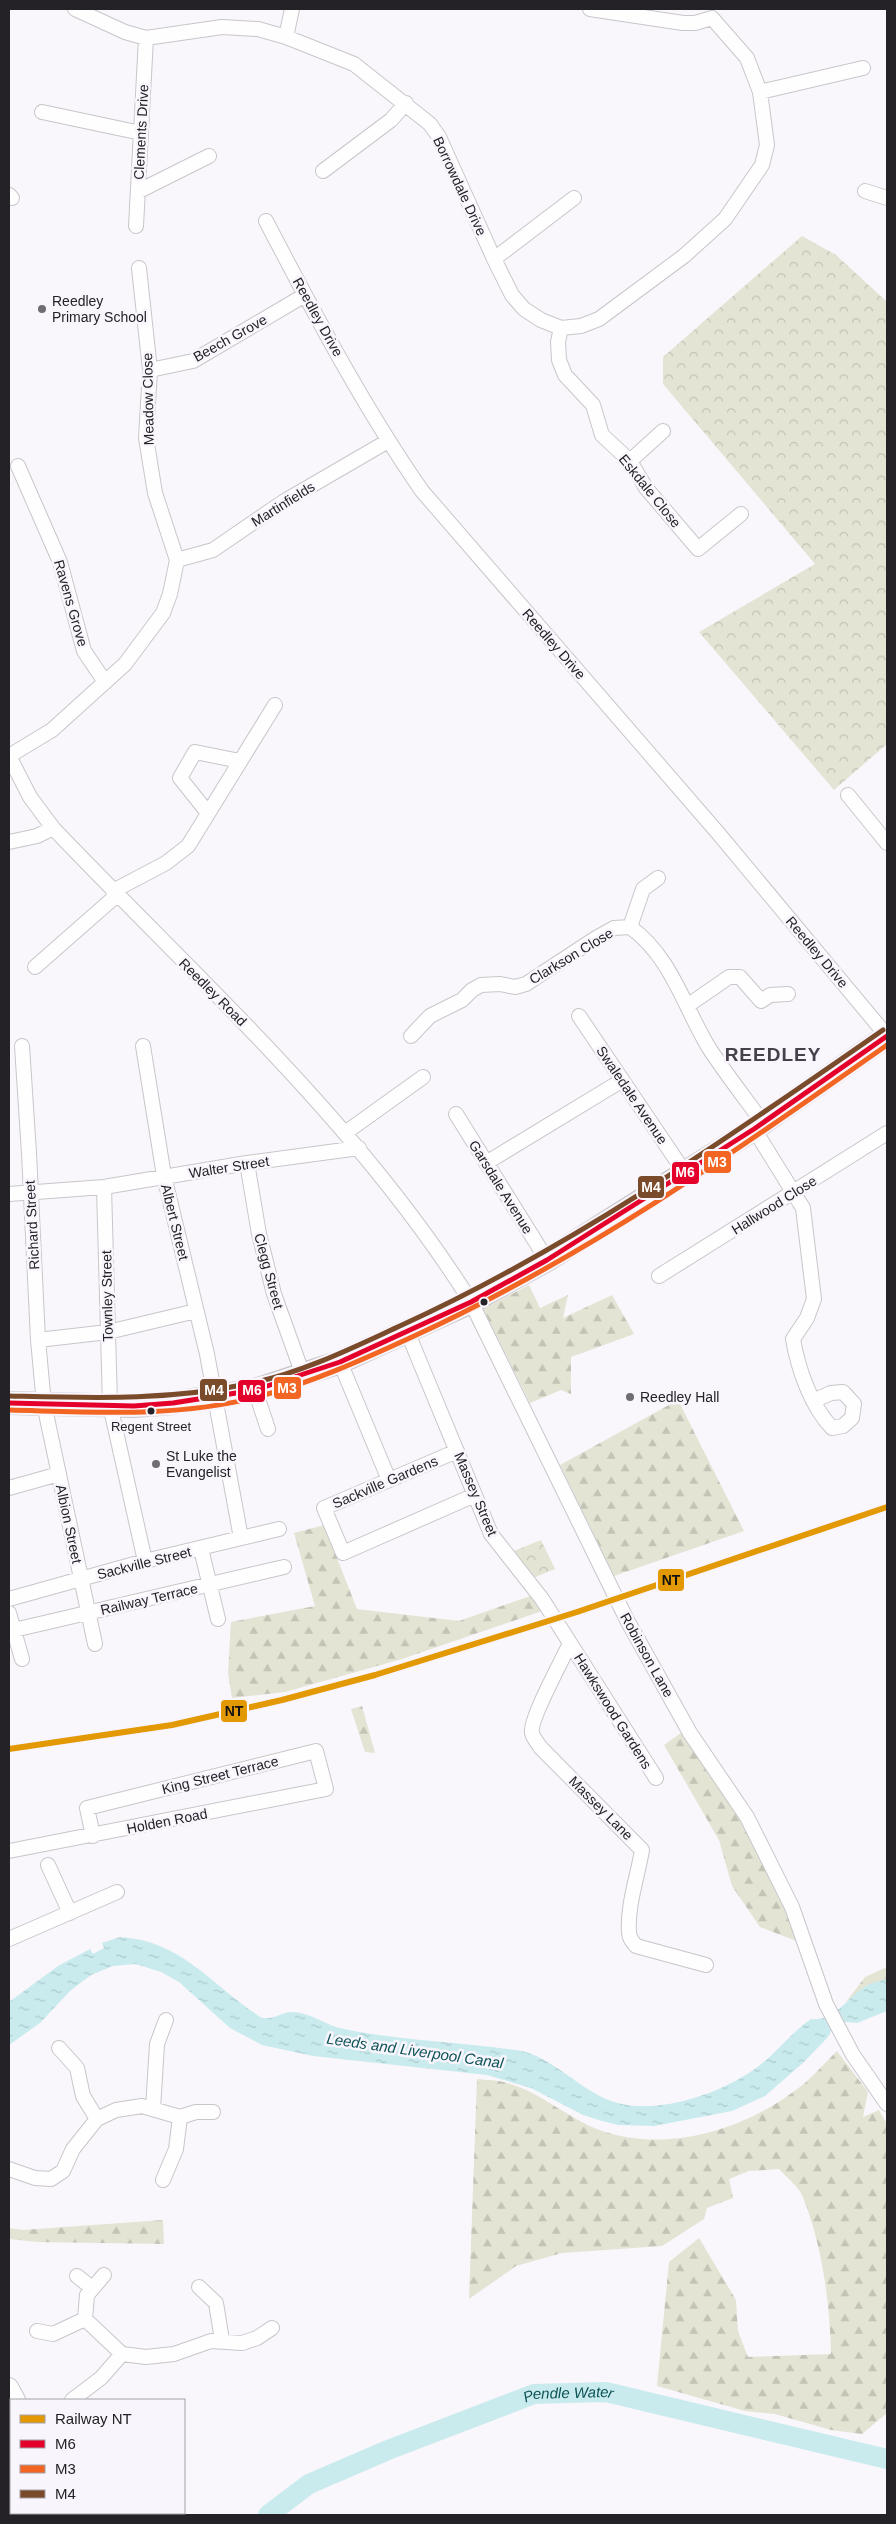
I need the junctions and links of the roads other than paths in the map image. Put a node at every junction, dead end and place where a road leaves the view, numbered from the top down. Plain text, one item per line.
1 (75, 9) edge
2 (292, 9) edge
3 (590, 9) edge
4 (712, 14) edge
5 (286, 37) junction
6 (146, 38) junction
7 (863, 68) dead end
8 (760, 92) junction
9 (406, 104) junction
10 (42, 112) dead end
11 (141, 133) junction
12 (209, 156) dead end
13 (323, 171) dead end
14 (138, 191) junction
15 (865, 191) dead end
16 (574, 198) dead end
17 (887, 198) edge
18 (266, 221) dead end
19 (136, 226) dead end
20 (494, 259) junction
21 (139, 268) dead end
22 (305, 295) junction
23 (561, 328) junction
24 (150, 370) junction
25 (663, 431) dead end
26 (388, 441) junction
27 (630, 461) junction
28 (18, 466) dead end
29 (741, 514) dead end
30 (176, 560) junction
31 (105, 682) junction
32 (275, 705) dead end
33 (9, 756) edge
34 (240, 761) junction
35 (848, 795) dead end
36 (208, 813) junction
37 (53, 828) junction
38 (9, 842) edge
39 (887, 843) edge
40 (658, 878) dead end
41 (115, 893) junction
42 (630, 927) junction
43 (36, 966) dead end
44 (788, 994) dead end
45 (687, 1006) junction
46 (579, 1016) dead end
47 (412, 1036) dead end
48 (887, 1036) edge
49 (22, 1046) dead end
50 (143, 1046) dead end
51 (423, 1077) dead end
52 (621, 1081) junction
53 (456, 1114) dead end
54 (758, 1126) junction
55 (346, 1133) junction
56 (887, 1133) edge
57 (359, 1148) junction
58 (247, 1163) junction
59 (486, 1163) junction
60 (685, 1173) junction
61 (164, 1176) junction
62 (104, 1187) junction
63 (795, 1192) junction
64 (9, 1194) edge
65 (30, 1194) junction
66 (547, 1260) junction
67 (660, 1276) dead end
68 (472, 1302) junction
69 (196, 1312) junction
70 (407, 1331) junction
71 (108, 1332) junction
72 (38, 1340) junction
73 (340, 1362) junction
74 (303, 1375) junction
75 (255, 1390) junction
76 (215, 1397) junction
77 (813, 1401) dead end
78 (9, 1402) edge
79 (44, 1404) junction
80 (110, 1405) junction
81 (268, 1429) dead end
82 (457, 1451) junction
83 (59, 1474) junction
84 (389, 1480) junction
85 (9, 1488) edge
86 (475, 1495) junction
87 (279, 1529) dead end
88 (241, 1538) junction
89 (201, 1549) junction
90 (145, 1561) junction
91 (284, 1567) dead end
92 (80, 1579) junction
93 (208, 1585) junction
94 (9, 1599) edge
95 (9, 1612) edge
96 (88, 1613) junction
97 (218, 1619) dead end
98 (14, 1630) junction
99 (569, 1641) junction
100 (95, 1644) dead end
101 (22, 1659) dead end
102 (656, 1778) dead end
103 (326, 1789) joint
104 (93, 1836) junction
105 (9, 1851) edge
106 (48, 1865) dead end
107 (117, 1892) dead end
108 (70, 1913) junction
109 (9, 1939) edge
110 (706, 1965) dead end
111 (166, 2020) dead end
112 (59, 2048) dead end
113 (887, 2104) edge
114 (153, 2109) junction
115 (213, 2112) dead end
116 (180, 2117) junction
117 (97, 2119) junction
118 (9, 2169) edge
119 (163, 2180) dead end
120 (104, 2275) dead end
121 (76, 2276) dead end
122 (199, 2287) dead end
123 (92, 2288) junction
124 (85, 2319) junction
125 (272, 2328) dead end
126 (37, 2331) dead end
127 (222, 2340) junction
128 (122, 2354) junction
129 (9, 2387) edge
130 (80, 2398) edge
131 (15, 2399) edge

1 - 6 street
2 - 5 street
3 - 4 street
4 - 8 street
5 - 6 street, Borrowdale Drive
5 - 9 street, Borrowdale Drive
6 - 11 street, Clements Drive
7 - 8 street
8 - 23 street
9 - 13 street
9 - 20 street, Borrowdale Drive
10 - 11 street
11 - 14 street, Clements Drive
12 - 14 street
14 - 19 street, Clements Drive
15 - 17 street
16 - 20 street
18 - 22 street, Reedley Drive
20 - 23 street, Borrowdale Drive
21 - 24 street, Meadow Close
22 - 24 street, Beech Grove
22 - 26 street, Reedley Drive
23 - 27 street, Eskdale Close
24 - 30 street, Meadow Close
25 - 27 street
26 - 30 street, Martinfields
26 - 48 street, Reedley Drive
27 - 29 street, Eskdale Close
28 - 31 street, Ravens Grove
30 - 31 street, Meadow Close
31 - 33 street, Meadow Close
32 - 34 street
33 - 37 street, Reedley Road
34 - 36 street
34 - 36 street
35 - 39 street
36 - 41 street
37 - 38 street
37 - 41 street, Reedley Road
40 - 42 street, Clarkson Close
41 - 43 street
41 - 55 street, Reedley Road
42 - 45 street
42 - 47 street, Clarkson Close
44 - 45 street
45 - 54 street
46 - 52 street, Swaledale Avenue
48 - 54 highway
49 - 65 street, Richard Street
50 - 61 street, Albert Street
51 - 55 street
52 - 59 street
52 - 60 street, Swaledale Avenue
53 - 59 street, Garsdale Avenue
54 - 60 highway
54 - 63 street
55 - 57 street, Reedley Road
56 - 63 street, Hallwood Close
57 - 58 street, Walter Street
57 - 68 street, Reedley Road
58 - 61 street, Walter Street
58 - 74 street, Clegg Street
59 - 66 street, Garsdale Avenue
60 - 66 highway
61 - 62 street, Walter Street
61 - 69 street, Albert Street
62 - 65 street, Walter Street
62 - 71 street, Townley Street
63 - 67 street, Hallwood Close
63 - 77 street
64 - 65 street, Walter Street
65 - 72 street, Richard Street
66 - 68 highway
68 - 70 highway
68 - 113 street, Robinson Lane
69 - 71 street
69 - 76 street, Albert Street
70 - 73 highway
70 - 82 street, Massey Street
71 - 72 street
71 - 80 street, Townley Street
72 - 79 street, Richard Street
73 - 74 highway
73 - 84 street
74 - 75 highway
75 - 76 highway
75 - 81 street
76 - 80 highway
76 - 88 street, Albert Street
78 - 79 highway
79 - 80 highway
79 - 83 street, Albion Street
80 - 90 street
82 - 84 street, Sackville Gardens
82 - 86 street, Massey Street
83 - 85 street
83 - 92 street, Albion Street
84 - 86 street, Sackville Gardens
86 - 99 street, Massey Street
87 - 88 street, Sackville Street
88 - 89 street, Sackville Street
89 - 90 street, Sackville Street
89 - 93 street
90 - 92 street, Sackville Street
91 - 93 street, Railway Terrace
92 - 94 street, Sackville Street
92 - 96 street, Albion Street
93 - 96 street, Railway Terrace
93 - 97 street
95 - 98 street
96 - 98 street, Railway Terrace
96 - 100 street, Albion Street
98 - 101 street
99 - 102 street, Hawkswood Gardens
99 - 110 street, Massey Lane
103 - 104 street, Holden Road
103 - 104 street, King Street Terrace
104 - 105 street, Holden Road
106 - 108 street
107 - 108 street
108 - 109 street
111 - 114 street
112 - 117 street
114 - 116 street
114 - 117 street
115 - 116 street
116 - 119 street
117 - 118 street
120 - 123 street
121 - 123 street
122 - 127 street
123 - 124 street
124 - 126 street
124 - 128 street
125 - 127 street
127 - 128 street
128 - 130 street
129 - 131 main road

